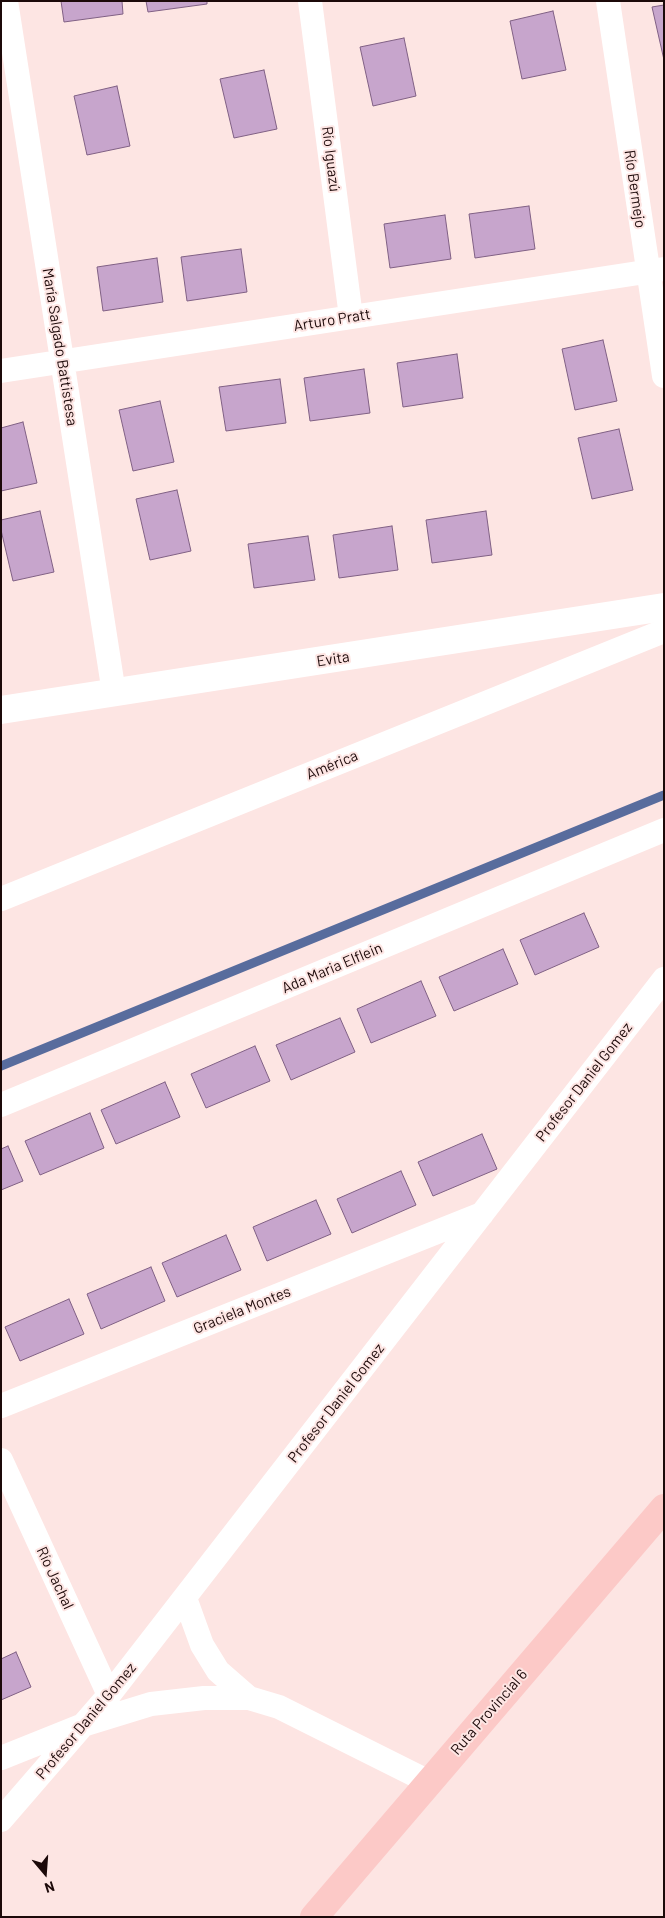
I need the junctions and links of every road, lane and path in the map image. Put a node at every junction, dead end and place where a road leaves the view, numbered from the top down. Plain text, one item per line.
1 (6, 1) edge
2 (310, 1) edge
3 (608, 1) edge
4 (655, 270) edge
5 (351, 317) junction
6 (62, 362) junction
7 (1, 371) edge
8 (664, 376) edge
9 (664, 607) edge
10 (664, 631) edge
11 (114, 693) junction
12 (1, 710) edge
13 (664, 830) edge
14 (1, 899) edge
15 (664, 979) edge
16 (1, 1105) edge
17 (483, 1213) junction
18 (1, 1406) edge
19 (1, 1460) edge
20 (664, 1508) edge
21 (184, 1598) junction
22 (109, 1696) junction
23 (249, 1698) junction
24 (86, 1724) junction
25 (1, 1758) edge
26 (430, 1782) junction
27 (1, 1820) edge
28 (314, 1917) edge

1 - 6 street, María Salgado Battistesa
2 - 5 street, Río Iguazú
3 - 4 street, Río Bermejo
4 - 5 street, Arturo Pratt
4 - 8 street, Río Bermejo
5 - 6 street, Arturo Pratt
6 - 7 street, Arturo Pratt
6 - 11 street, María Salgado Battistesa
9 - 11 street, Evita
10 - 14 street, América
11 - 12 street, Evita
13 - 16 street, Ada Maria Elflein
15 - 17 street, Profesor Daniel Gomez
17 - 18 street, Graciela Montes
17 - 21 street, Profesor Daniel Gomez
19 - 22 street, Río Jachal
20 - 26 main road, Ruta Provincial 6
21 - 22 street, Profesor Daniel Gomez
21 - 23 street
22 - 24 street, Profesor Daniel Gomez
23 - 24 street
23 - 26 street
24 - 25 street
24 - 27 street, Profesor Daniel Gomez
26 - 28 main road, Ruta Provincial 6

